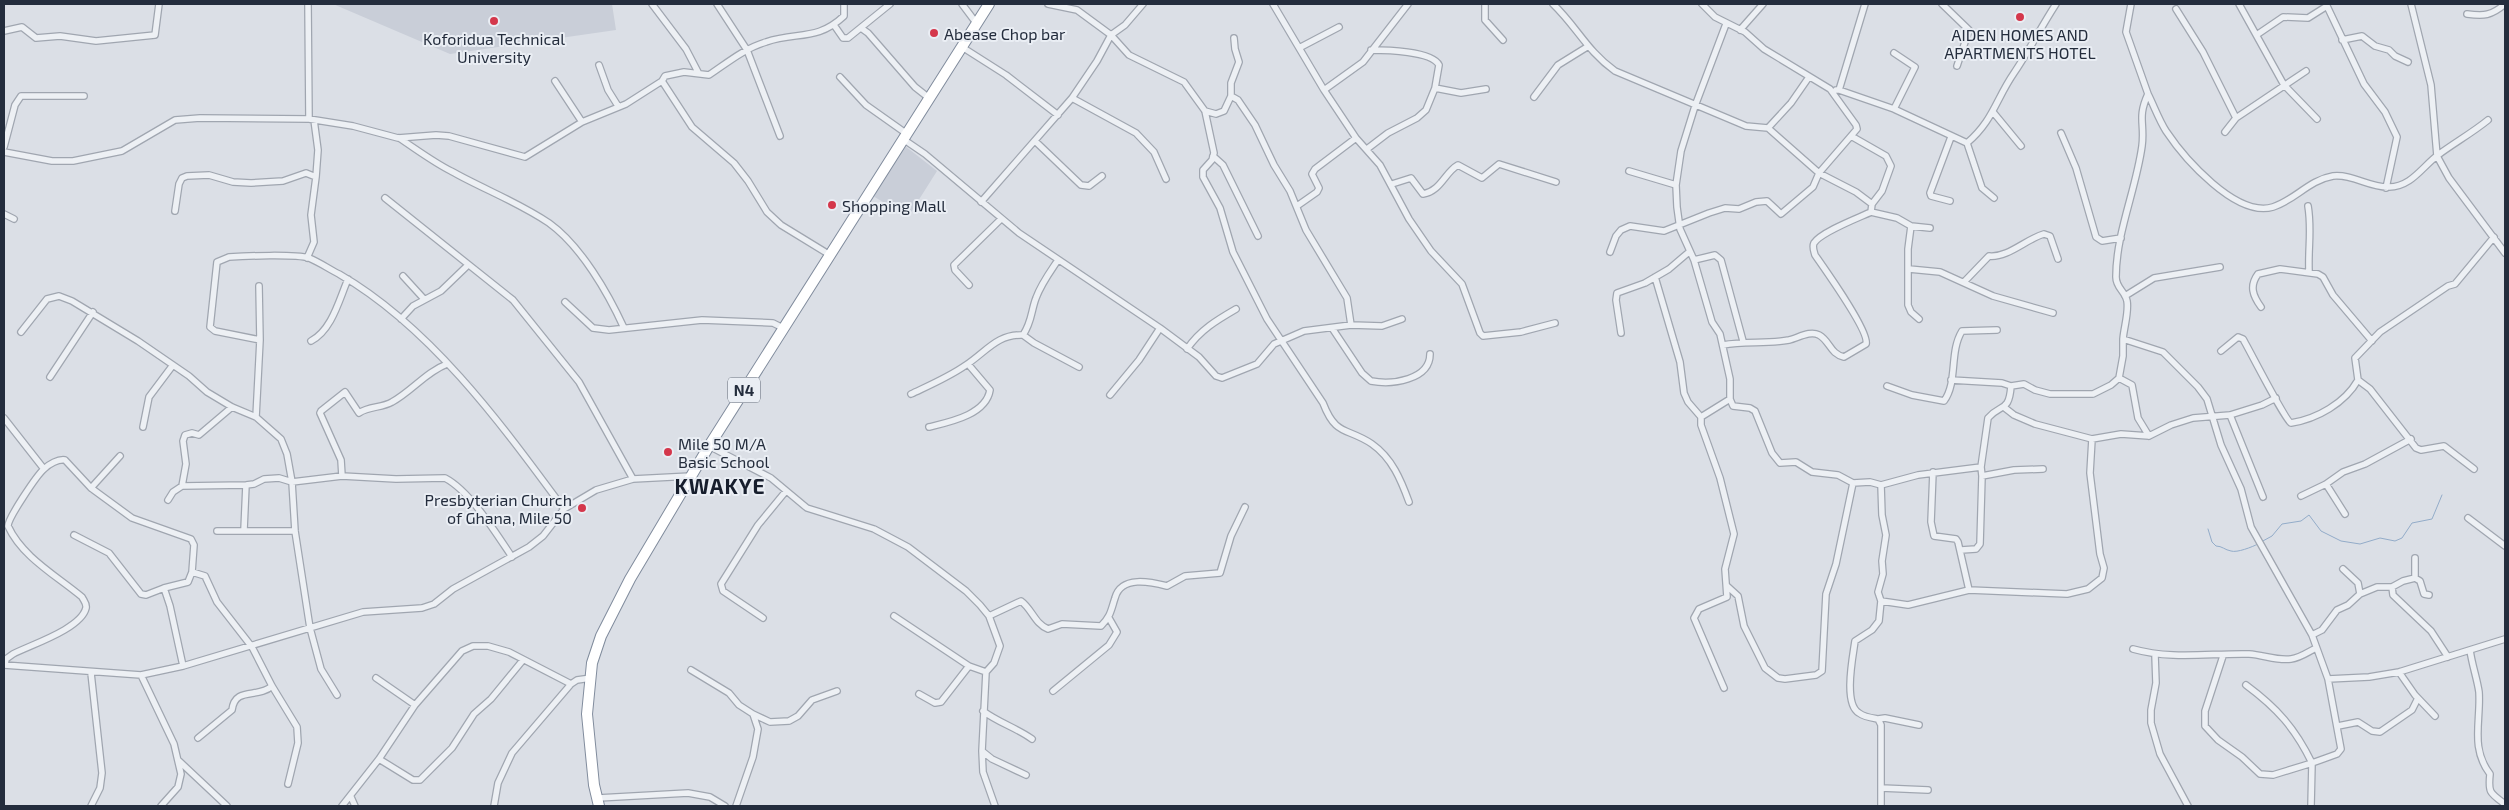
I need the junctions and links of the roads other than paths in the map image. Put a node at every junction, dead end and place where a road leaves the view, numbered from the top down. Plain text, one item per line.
1 (159, 4) edge
2 (308, 4) edge
3 (652, 4) edge
4 (717, 4) edge
5 (844, 4) edge
6 (890, 4) edge
7 (962, 4) edge
8 (989, 4) edge
9 (1048, 4) edge
10 (1143, 4) edge
11 (1274, 4) edge
12 (1408, 4) edge
13 (1486, 4) edge
14 (1553, 4) edge
15 (1702, 4) edge
16 (1763, 4) edge
17 (1865, 4) edge
18 (1942, 4) edge
19 (2056, 4) edge
20 (2131, 4) edge
21 (2239, 4) edge
22 (2411, 4) edge
23 (2505, 4) edge
24 (2327, 5) edge
25 (1077, 7) edge
26 (2176, 9) dead end
27 (2467, 14) dead end
28 (976, 24) junction
29 (1726, 24) junction
30 (834, 25) junction
31 (1339, 27) dead end
32 (861, 28) junction
33 (1740, 30) junction
34 (4, 31) edge
35 (2258, 34) junction
36 (1111, 35) junction
37 (1234, 38) dead end
38 (1503, 40) dead end
39 (2342, 40) junction
40 (962, 47) junction
41 (1587, 47) junction
42 (1299, 48) junction
43 (747, 50) junction
44 (1370, 50) junction
45 (1894, 53) dead end
46 (2408, 62) dead end
47 (599, 65) dead end
48 (1957, 66) dead end
49 (2306, 71) dead end
50 (698, 72) junction
51 (840, 77) dead end
52 (1809, 77) junction
53 (555, 81) dead end
54 (662, 81) junction
55 (2284, 85) junction
56 (1435, 88) junction
57 (1486, 89) dead end
58 (1830, 89) junction
59 (1324, 90) junction
60 (1839, 90) junction
61 (2148, 94) junction
62 (84, 96) dead end
63 (1231, 96) junction
64 (1534, 97) dead end
65 (930, 98) junction
66 (1072, 98) junction
67 (618, 106) junction
68 (1695, 106) junction
69 (1894, 109) junction
70 (1205, 111) junction
71 (1993, 112) junction
72 (1058, 116) junction
73 (2236, 118) junction
74 (2317, 119) dead end
75 (312, 120) junction
76 (2488, 120) dead end
77 (582, 122) junction
78 (1768, 128) junction
79 (2225, 132) dead end
80 (2061, 133) dead end
81 (780, 136) dead end
82 (1851, 136) junction
83 (1952, 136) junction
84 (905, 137) junction
85 (398, 138) junction
86 (1356, 138) junction
87 (1035, 142) junction
88 (1966, 143) junction
89 (2021, 146) dead end
90 (4, 147) edge
91 (1367, 149) junction
92 (4, 152) edge
93 (1213, 156) junction
94 (2437, 156) junction
95 (1628, 171) dead end
96 (1819, 173) junction
97 (1102, 176) dead end
98 (316, 177) junction
99 (1166, 179) dead end
100 (1556, 182) dead end
101 (1392, 184) junction
102 (1676, 184) junction
103 (2386, 188) junction
104 (385, 198) dead end
105 (1994, 198) dead end
106 (1950, 201) dead end
107 (981, 202) junction
108 (1872, 204) junction
109 (1297, 206) junction
110 (2308, 206) dead end
111 (175, 210) dead end
112 (1871, 212) junction
113 (4, 214) edge
114 (14, 219) dead end
115 (1001, 219) junction
116 (1680, 226) junction
117 (1911, 226) junction
118 (1930, 228) dead end
119 (1258, 236) dead end
120 (2494, 237) junction
121 (2120, 238) junction
122 (1610, 252) dead end
123 (1689, 252) junction
124 (2505, 253) edge
125 (830, 255) junction
126 (307, 258) junction
127 (2058, 259) dead end
128 (1058, 260) junction
129 (1694, 260) junction
130 (467, 266) junction
131 (2220, 267) dead end
132 (1909, 269) junction
133 (2309, 271) junction
134 (404, 276) dead end
135 (1655, 277) junction
136 (348, 279) junction
137 (1964, 282) junction
138 (969, 285) dead end
139 (259, 286) dead end
140 (2125, 296) junction
141 (424, 299) junction
142 (565, 302) dead end
143 (2261, 307) dead end
144 (1236, 309) dead end
145 (92, 312) junction
146 (2053, 313) dead end
147 (401, 319) junction
148 (1402, 319) dead end
149 (1919, 319) dead end
150 (1555, 323) dead end
151 (1351, 325) junction
152 (624, 328) junction
153 (783, 328) junction
154 (1160, 328) junction
155 (1332, 328) junction
156 (1997, 330) dead end
157 (21, 332) dead end
158 (1621, 333) dead end
159 (1024, 334) junction
160 (2123, 339) junction
161 (260, 340) junction
162 (311, 341) dead end
163 (1280, 341) junction
164 (1744, 341) junction
165 (2372, 341) junction
166 (1723, 345) junction
167 (1187, 349) junction
168 (2221, 351) dead end
169 (1430, 354) dead end
170 (448, 364) junction
171 (968, 364) junction
172 (173, 365) junction
173 (1079, 367) dead end
174 (50, 377) dead end
175 (2119, 378) junction
176 (1951, 380) junction
177 (2358, 380) junction
178 (1887, 386) dead end
179 (2012, 386) junction
180 (911, 394) dead end
181 (1110, 395) dead end
182 (2276, 398) junction
183 (1730, 399) junction
184 (232, 407) junction
185 (2005, 408) junction
186 (2230, 415) junction
187 (2214, 416) junction
188 (256, 417) junction
189 (1701, 417) junction
190 (4, 418) edge
191 (143, 427) dead end
192 (929, 427) dead end
193 (2149, 436) junction
194 (2092, 439) junction
195 (2411, 440) junction
196 (709, 446) junction
197 (120, 456) dead end
198 (1980, 467) junction
199 (44, 469) junction
200 (2474, 469) dead end
201 (2043, 470) dead end
202 (1933, 472) junction
203 (342, 476) junction
204 (692, 476) junction
205 (1982, 476) junction
206 (633, 479) junction
207 (292, 482) junction
208 (1853, 483) junction
209 (2326, 484) junction
210 (246, 485) junction
211 (1881, 485) junction
212 (182, 486) junction
213 (91, 488) junction
214 (786, 491) junction
215 (2301, 496) dead end
216 (2263, 497) dead end
217 (168, 500) dead end
218 (1409, 502) dead end
219 (1244, 507) dead end
220 (564, 509) junction
221 (2345, 514) dead end
222 (2468, 518) dead end
223 (244, 530) junction
224 (217, 531) dead end
225 (295, 531) junction
226 (74, 534) dead end
227 (2505, 546) edge
228 (1961, 550) junction
229 (512, 557) junction
230 (2415, 558) dead end
231 (2343, 569) dead end
232 (192, 572) junction
233 (2415, 578) junction
234 (1727, 586) junction
235 (164, 588) junction
236 (2392, 588) junction
237 (1969, 590) junction
238 (2360, 594) junction
239 (2429, 595) dead end
240 (1881, 601) junction
241 (894, 616) dead end
242 (989, 616) junction
243 (763, 618) dead end
244 (1109, 618) junction
245 (310, 628) junction
246 (2312, 635) junction
247 (2505, 639) edge
248 (252, 647) junction
249 (2316, 648) junction
250 (2134, 649) dead end
251 (2470, 650) junction
252 (2155, 655) junction
253 (2223, 656) junction
254 (2448, 657) junction
255 (523, 660) junction
256 (4, 665) edge
257 (183, 666) junction
258 (969, 666) junction
259 (691, 670) dead end
260 (986, 672) junction
261 (2399, 672) junction
262 (91, 673) junction
263 (141, 674) junction
264 (376, 678) dead end
265 (591, 678) junction
266 (2328, 679) junction
267 (571, 684) junction
268 (2246, 685) dead end
269 (272, 686) junction
270 (1724, 688) dead end
271 (837, 691) dead end
272 (1053, 691) dead end
273 (919, 694) dead end
274 (337, 695) dead end
275 (2418, 698) junction
276 (415, 705) junction
277 (983, 711) junction
278 (753, 714) junction
279 (2435, 716) dead end
280 (1878, 719) junction
281 (770, 722) junction
282 (1919, 725) dead end
283 (2338, 726) junction
284 (758, 729) junction
285 (198, 738) dead end
286 (1032, 739) dead end
287 (982, 752) junction
288 (379, 759) junction
289 (178, 760) junction
290 (2312, 763) junction
291 (1026, 775) dead end
292 (288, 784) dead end
293 (1881, 788) junction
294 (1928, 790) dead end
295 (351, 797) junction
296 (598, 802) edge
297 (218, 803) edge
298 (2505, 804) edge
299 (91, 806) edge
300 (161, 806) edge
301 (227, 806) edge
302 (342, 806) edge
303 (355, 806) edge
304 (494, 806) edge
305 (725, 806) edge
306 (736, 806) edge
307 (996, 806) edge
308 (1882, 806) edge
309 (2188, 806) edge
310 (2311, 806) edge

1 - 34 street
2 - 75 street
3 - 50 street
4 - 43 street
5 - 30 street
6 - 32 street
7 - 28 street
8 - 28 highway, N4
9 - 25 street
10 - 36 street
11 - 42 street
12 - 44 street
13 - 38 street
14 - 41 street
15 - 29 street
16 - 33 street
17 - 60 street
18 - 48 street
19 - 71 street
20 - 61 street
21 - 35 street
22 - 94 street
23 - 27 street
24 - 35 street
24 - 39 street
25 - 36 street
26 - 73 street
28 - 40 highway, N4
29 - 33 street
29 - 68 street
30 - 32 street
30 - 43 street
31 - 42 street
32 - 65 street
33 - 52 street
35 - 55 street
36 - 66 street
36 - 70 street
37 - 63 street
39 - 46 street
39 - 103 street
40 - 65 highway, N4
40 - 72 street
41 - 64 street
41 - 68 street
42 - 59 street
43 - 50 street
43 - 81 street
44 - 56 street
44 - 59 street
45 - 69 street
47 - 67 street
49 - 55 street
50 - 54 street
51 - 84 street
52 - 58 street
52 - 78 street
53 - 77 street
54 - 67 street
54 - 125 street
55 - 73 street
55 - 74 street
56 - 57 street
56 - 91 street
58 - 60 street
58 - 82 street
59 - 86 street
60 - 69 street
61 - 103 street
61 - 121 street
62 - 90 street
63 - 70 street
63 - 109 street
65 - 84 highway, N4
66 - 72 street
66 - 99 street
67 - 77 street
68 - 78 street
68 - 102 street
69 - 83 street
70 - 93 street
71 - 88 street
71 - 89 street
72 - 87 street
73 - 79 street
75 - 85 street
75 - 92 street
75 - 98 street
76 - 94 street
77 - 85 street
78 - 96 street
80 - 121 street
82 - 96 street
82 - 108 street
83 - 88 street
83 - 106 street
84 - 107 street
84 - 125 highway, N4
85 - 152 street
86 - 91 street
86 - 109 street
87 - 97 street
87 - 107 street
88 - 105 street
91 - 101 street
93 - 119 street
93 - 163 street
94 - 103 street
94 - 120 street
95 - 102 street
96 - 108 street
96 - 116 street
98 - 111 street
98 - 126 street
100 - 101 street
101 - 150 street
102 - 116 street
104 - 130 street
107 - 115 street
108 - 112 street
109 - 151 street
110 - 133 street
112 - 117 street
112 - 164 street
113 - 114 street
115 - 128 street
115 - 138 street
116 - 122 street
116 - 123 street
117 - 118 street
117 - 132 street
120 - 124 street
120 - 165 street
121 - 140 street
123 - 129 street
123 - 135 street
125 - 153 highway, N4
126 - 136 street
126 - 161 street
127 - 137 street
128 - 154 street
128 - 159 street
129 - 164 street
129 - 166 street
130 - 141 street
130 - 206 street
131 - 140 street
132 - 137 street
132 - 149 street
133 - 143 street
133 - 165 street
134 - 141 street
135 - 158 street
135 - 189 street
136 - 147 street
136 - 162 street
137 - 146 street
139 - 161 street
140 - 160 street
141 - 147 street
142 - 152 street
144 - 167 street
145 - 157 street
145 - 172 street
145 - 174 street
147 - 170 street
148 - 151 street
151 - 155 street
152 - 153 street
153 - 196 highway, N4
154 - 167 street
154 - 181 street
155 - 163 street
155 - 169 street
156 - 176 street
159 - 171 street
159 - 173 street
160 - 175 street
160 - 187 street
161 - 188 street
163 - 167 street
163 - 218 street
164 - 166 street
165 - 177 street
166 - 183 street
168 - 182 street
170 - 203 street
170 - 220 street
171 - 180 street
171 - 192 street
172 - 184 street
172 - 191 street
175 - 179 street
175 - 193 street
176 - 178 street
176 - 179 street
177 - 182 street
177 - 195 street
179 - 185 street
182 - 186 street
183 - 189 street
183 - 208 street
184 - 188 street
184 - 212 street
185 - 194 street
185 - 198 street
186 - 187 street
186 - 216 street
187 - 193 street
187 - 246 street
188 - 207 street
189 - 234 street
190 - 199 street
193 - 194 street
194 - 237 street
195 - 200 street
195 - 209 street
196 - 204 highway, N4
196 - 214 street
197 - 213 street
198 - 202 street
198 - 205 street
199 - 213 street
199 - 256 street
201 - 205 street
202 - 211 street
202 - 228 street
203 - 207 street
203 - 229 street
204 - 206 street
204 - 265 highway, N4
205 - 228 street
206 - 220 street
207 - 210 street
207 - 225 street
208 - 211 street
208 - 234 street
209 - 215 street
209 - 221 street
210 - 212 street
210 - 223 street
211 - 240 street
212 - 217 street
213 - 232 street
214 - 242 street
214 - 243 street
219 - 244 street
220 - 229 street
222 - 227 street
223 - 224 street
223 - 225 street
225 - 245 street
226 - 235 street
228 - 237 street
229 - 245 street
230 - 233 street
231 - 238 street
232 - 235 street
232 - 248 street
233 - 236 street
233 - 239 street
234 - 270 street
235 - 257 street
236 - 238 street
236 - 254 street
237 - 240 street
238 - 246 street
240 - 280 street
241 - 258 street
242 - 244 street
242 - 260 street
244 - 272 street
245 - 248 street
245 - 274 street
246 - 249 street
247 - 251 street
248 - 257 street
248 - 269 street
249 - 253 street
249 - 266 street
250 - 252 street
251 - 254 street
251 - 298 street
252 - 253 street
252 - 309 street
253 - 290 street
254 - 261 street
255 - 267 street
255 - 276 street
255 - 288 street
256 - 262 street
257 - 263 street
258 - 260 street
258 - 273 street
259 - 278 street
260 - 277 street
261 - 266 street
261 - 275 street
262 - 263 street
262 - 299 street
263 - 289 street
264 - 276 street
265 - 267 street
265 - 296 highway, N4
266 - 283 street
267 - 304 street
268 - 290 street
269 - 285 street
269 - 292 street
271 - 281 street
275 - 279 street
275 - 283 street
276 - 288 street
277 - 286 street
277 - 287 street
278 - 281 street
278 - 284 street
280 - 282 street
280 - 293 street
281 - 284 street
283 - 290 street
284 - 306 street
287 - 291 street
287 - 307 street
288 - 295 street
289 - 297 street
289 - 300 street
290 - 310 street
293 - 294 street
293 - 308 street
295 - 302 street
295 - 303 street
296 - 305 street
297 - 301 street

